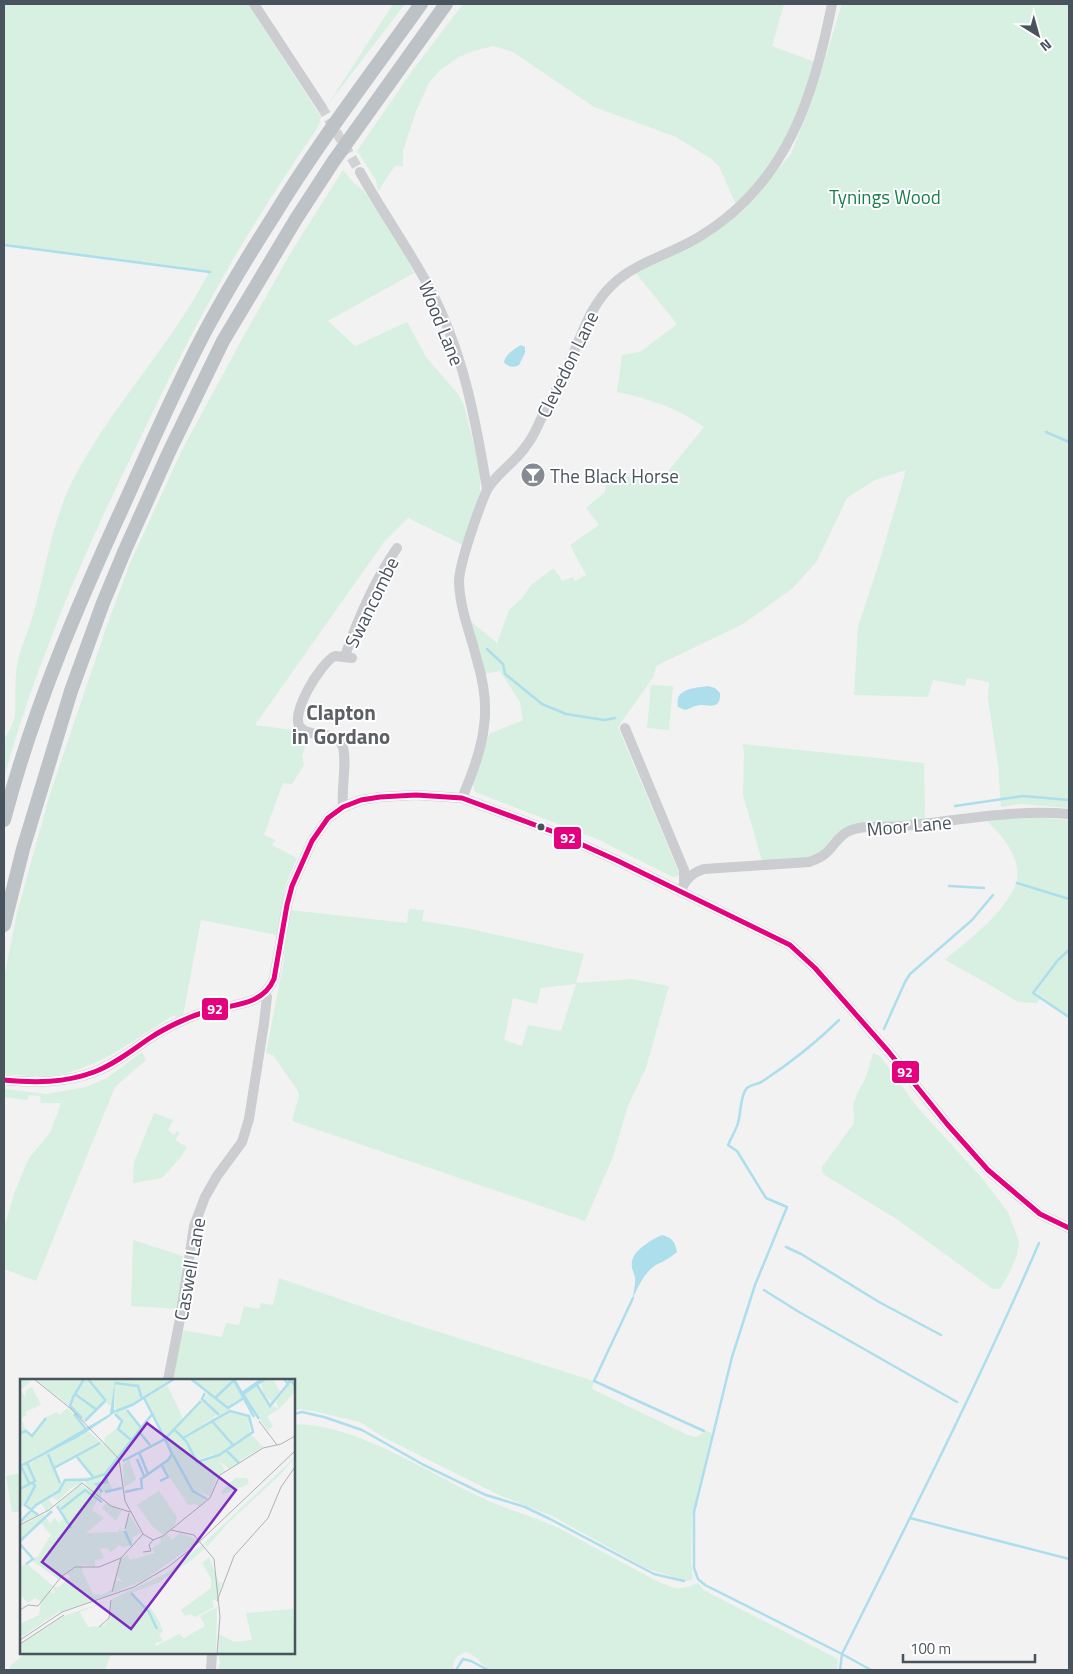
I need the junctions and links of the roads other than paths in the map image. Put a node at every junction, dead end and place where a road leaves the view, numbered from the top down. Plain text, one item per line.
1 (254, 4) edge
2 (421, 4) edge
3 (446, 4) edge
4 (832, 4) edge
5 (321, 106) tunnel mouth
6 (360, 172) tunnel mouth
7 (487, 489) junction
8 (397, 548) dead end
9 (625, 728) dead end
10 (462, 798) junction
11 (343, 807) junction
12 (1069, 814) edge
13 (4, 820) edge
14 (683, 886) junction
15 (4, 925) edge
16 (265, 992) junction
17 (4, 1080) edge
18 (1069, 1228) edge
19 (168, 1379) edge
20 (212, 1654) edge
21 (211, 1670) edge

1 - 5 street
2 - 13 highway
3 - 15 highway
4 - 7 street, Clevedon Lane
6 - 7 street, Wood Lane
7 - 10 street, Clevedon Lane
8 - 11 street, Swancombe
9 - 14 street
10 - 11 street
10 - 14 street
11 - 16 street
12 - 14 street, Moor Lane
14 - 18 street
16 - 17 street
16 - 19 street, Caswell Lane
20 - 21 street

